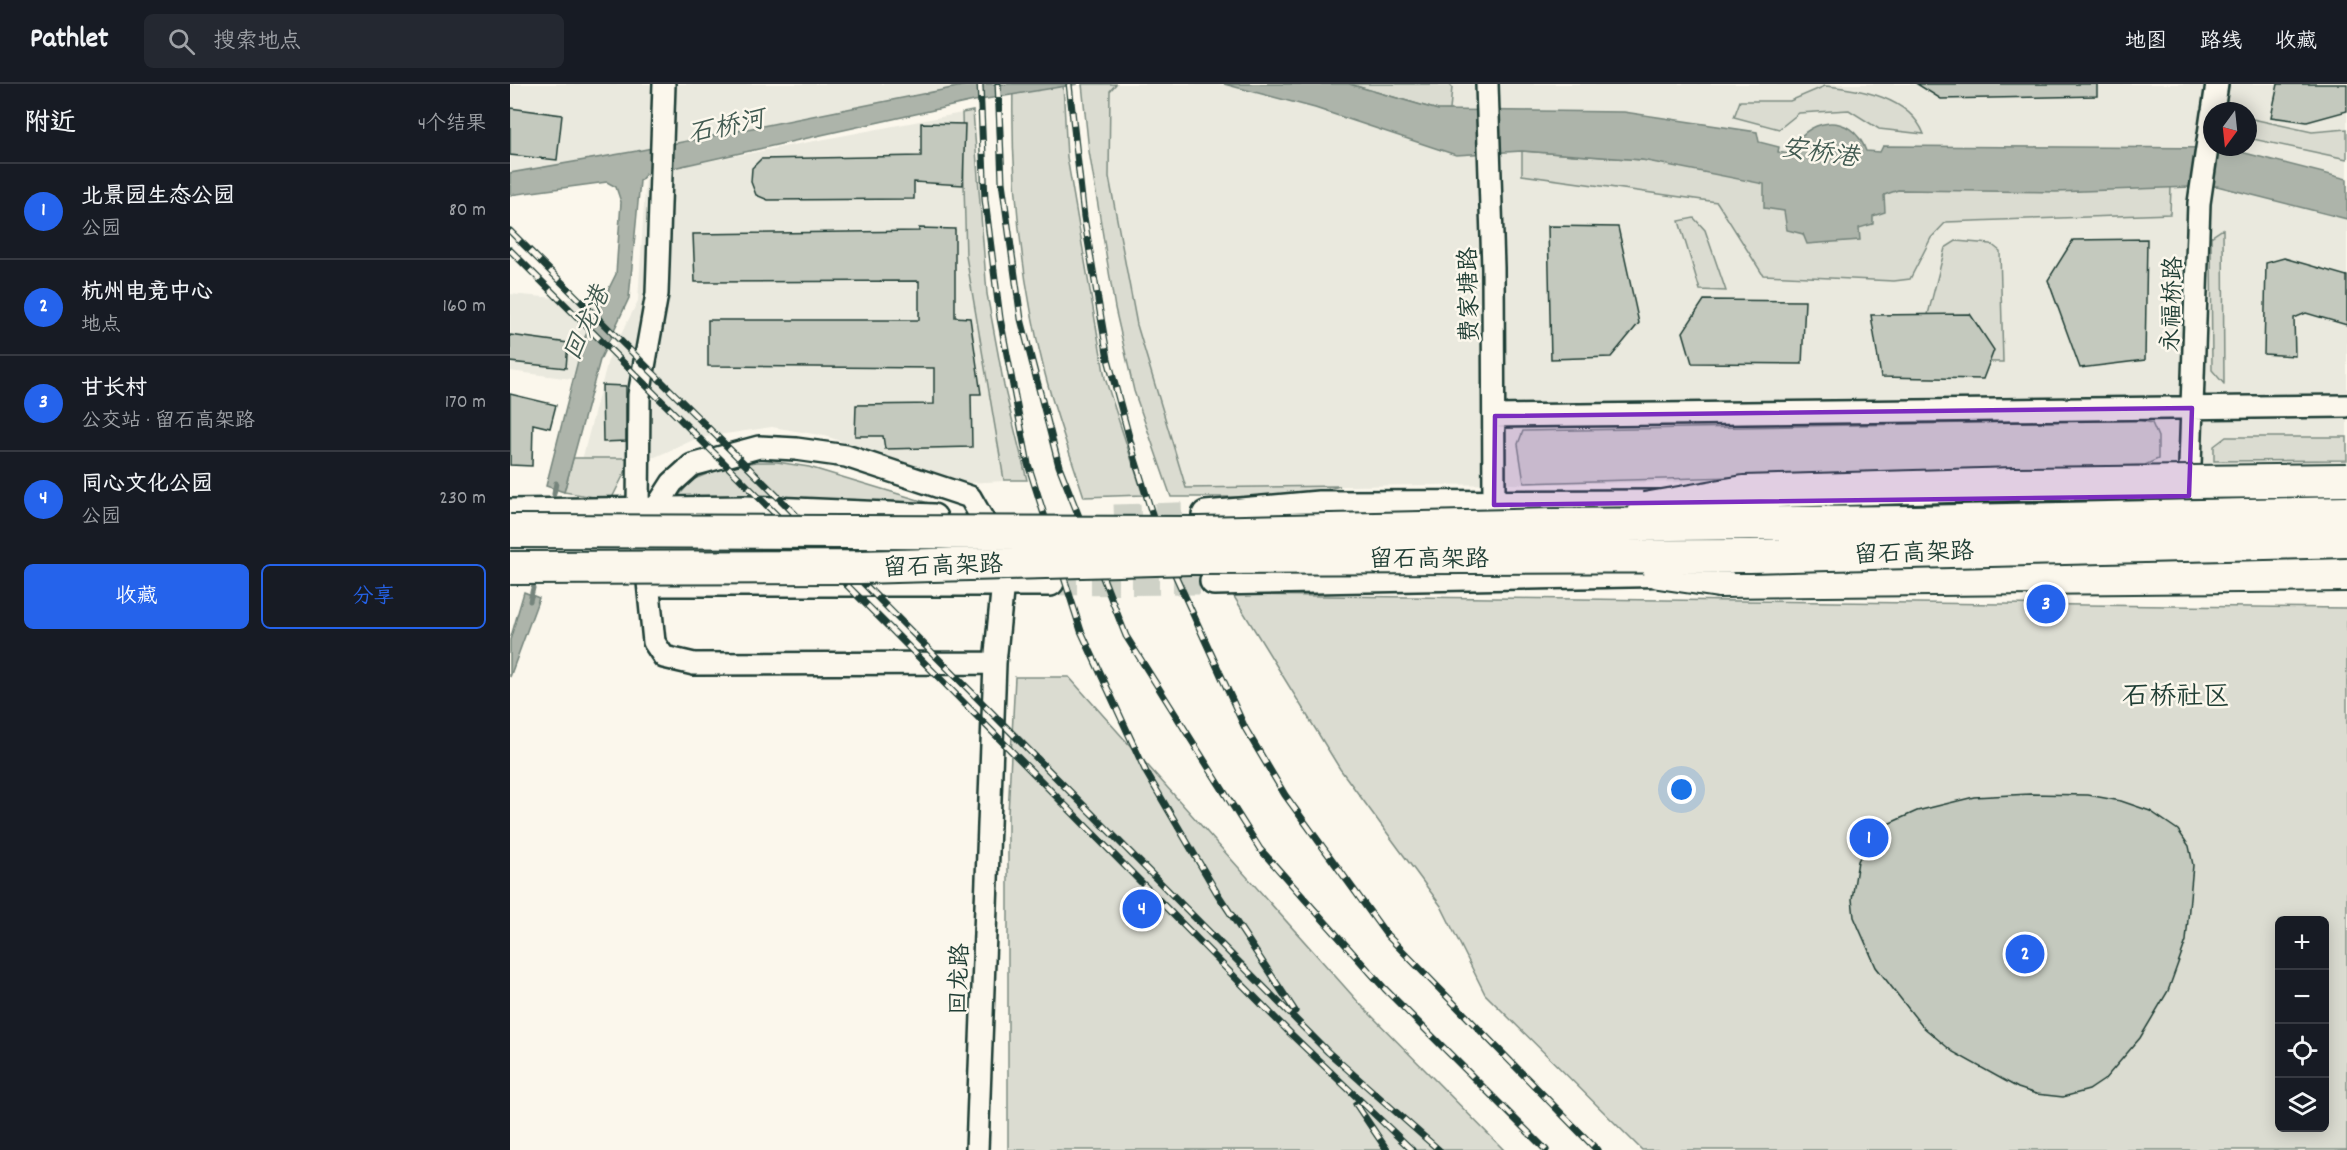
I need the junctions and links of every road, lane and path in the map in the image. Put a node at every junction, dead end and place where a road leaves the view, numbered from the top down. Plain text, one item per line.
1 (664, 84) edge
2 (2217, 84) edge
3 (1487, 93) edge
4 (2214, 102) edge
5 (2206, 156) edge
6 (2347, 406) edge
7 (2192, 408) junction
8 (1495, 416) junction
9 (2347, 480) edge
10 (2347, 494) edge
11 (2189, 496) junction
12 (1494, 505) junction
13 (646, 512) junction
14 (510, 513) edge
15 (2347, 513) edge
16 (1206, 516) tunnel mouth
17 (510, 518) edge
18 (984, 520) junction
19 (1012, 521) dead end
20 (1554, 525) junction
21 (510, 531) edge
22 (572, 531) junction
23 (2347, 541) edge
24 (2347, 557) edge
25 (1560, 558) junction
26 (510, 568) edge
27 (650, 575) junction
28 (2347, 576) edge
29 (510, 578) edge
30 (1214, 581) tunnel mouth
31 (1003, 582) junction
32 (1050, 582) tunnel mouth
33 (995, 663) junction
34 (977, 1150) edge

1 - 13 street
2 - 4 street, 永福桥路
3 - 8 street, 费家塘路
5 - 7 street, 永福桥路
6 - 7 street
7 - 8 street
7 - 11 street, 永福桥路
8 - 12 street, 费家塘路
9 - 20 highway, bridge
10 - 11 main road
11 - 12 main road
12 - 16 main road
13 - 14 main road
13 - 18 main road
13 - 18 street, 回龙路
15 - 20 highway, 留石高架路, bridge
17 - 22 highway, bridge
18 - 19 main road
18 - 31 street, 回龙路
20 - 22 highway, 留石高架路, bridge
21 - 22 highway, 留石高架路, bridge
23 - 25 highway, 留石高架路, bridge
24 - 30 main road
25 - 27 highway, 留石高架路, bridge
25 - 28 highway, bridge
26 - 27 highway, 留石高架路, bridge
27 - 29 highway, bridge
27 - 31 main road
27 - 33 street
31 - 32 main road
31 - 33 street, 回龙路
33 - 34 street, 回龙路

